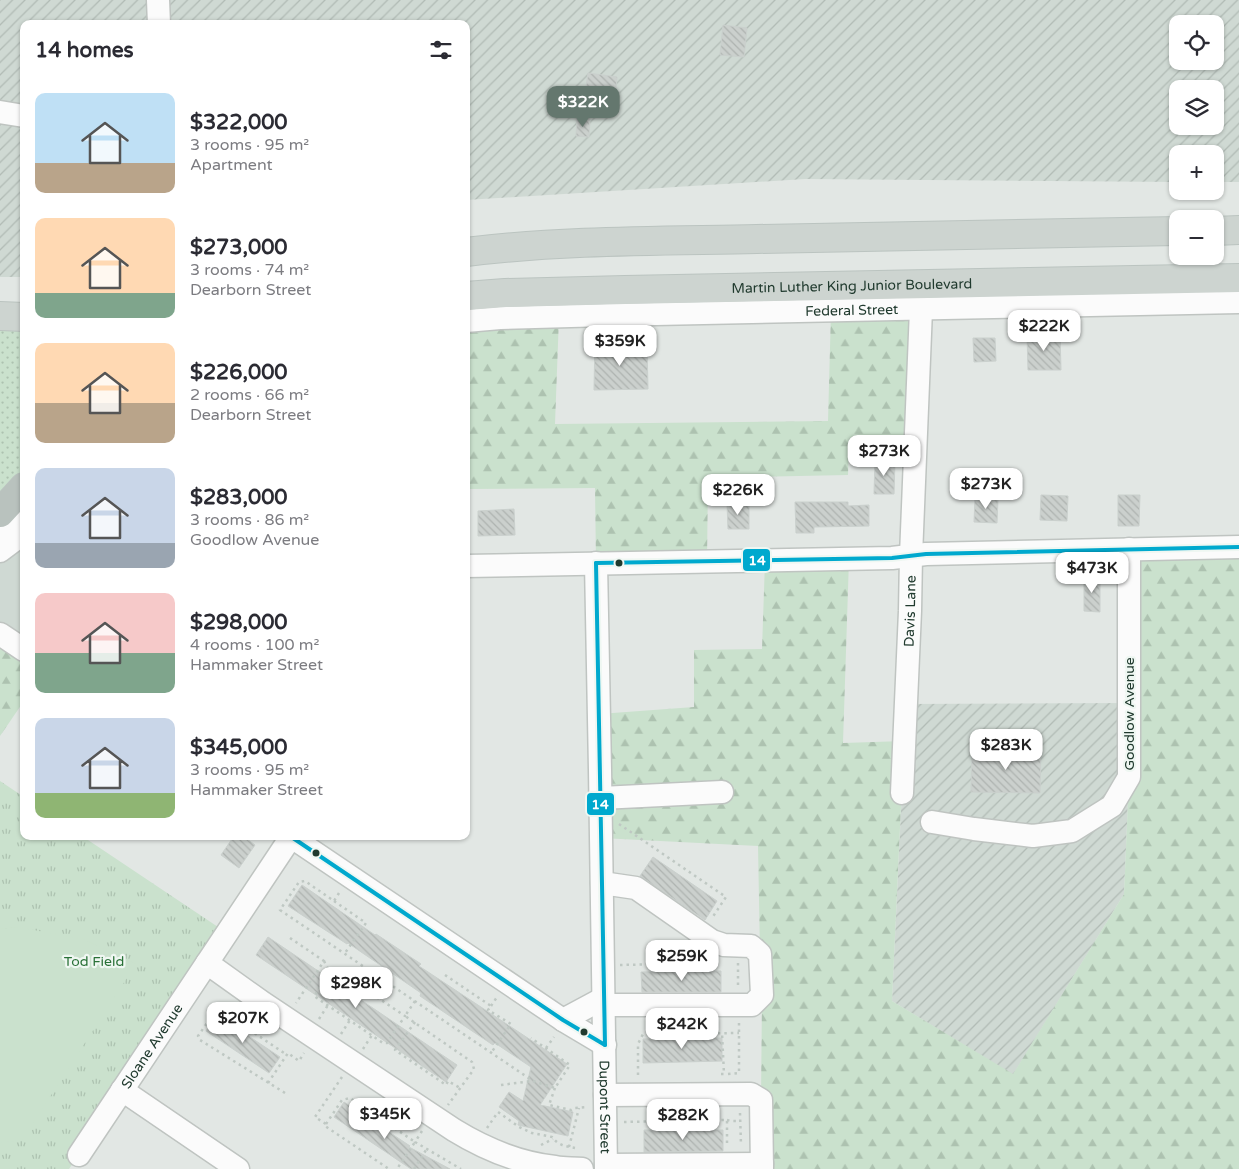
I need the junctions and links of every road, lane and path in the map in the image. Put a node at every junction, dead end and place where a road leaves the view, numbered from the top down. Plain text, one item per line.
1 (158, 0) edge
2 (159, 20) edge
3 (0, 112) edge
4 (20, 115) edge
5 (1224, 230) edge
6 (1239, 230) edge
7 (1169, 231) edge
8 (470, 252) edge
9 (1239, 278) edge
10 (470, 296) edge
11 (1239, 302) edge
12 (921, 309) junction
13 (470, 321) edge
14 (20, 491) edge
15 (20, 508) edge
16 (0, 513) edge
17 (0, 530) edge
18 (20, 535) edge
19 (1239, 547) edge
20 (1129, 549) junction
21 (0, 551) edge
22 (911, 556) junction
23 (596, 563) junction
24 (470, 566) edge
25 (0, 634) edge
26 (20, 647) edge
27 (722, 792) dead end
28 (902, 793) dead end
29 (601, 798) junction
30 (932, 822) dead end
31 (618, 824) dead end
32 (288, 840) edge
33 (294, 840) edge
34 (602, 883) junction
35 (340, 892) dead end
36 (334, 901) junction
37 (710, 920) dead end
38 (290, 938) dead end
39 (345, 954) junction
40 (324, 961) junction
41 (207, 963) junction
42 (718, 963) dead end
43 (738, 963) dead end
44 (603, 965) junction
45 (331, 975) junction
46 (445, 975) dead end
47 (499, 993) dead end
48 (415, 1001) junction
49 (604, 1002) junction
50 (738, 1005) junction
51 (491, 1006) junction
52 (405, 1016) junction
53 (286, 1018) junction
54 (563, 1020) junction
55 (414, 1022) junction
56 (722, 1033) junction
57 (739, 1033) junction
58 (530, 1038) dead end
59 (604, 1046) junction
60 (305, 1052) dead end
61 (491, 1053) junction
62 (287, 1056) junction
63 (714, 1074) dead end
64 (724, 1074) junction
65 (630, 1076) dead end
66 (341, 1079) dead end
67 (533, 1081) junction
68 (268, 1083) junction
69 (740, 1084) junction
70 (501, 1085) dead end
71 (460, 1088) junction
72 (555, 1088) junction
73 (122, 1090) junction
74 (284, 1093) dead end
75 (389, 1108) dead end
76 (578, 1108) junction
77 (601, 1108) junction
78 (381, 1119) junction
79 (727, 1120) junction
80 (740, 1121) junction
81 (326, 1124) junction
82 (430, 1125) junction
83 (486, 1130) dead end
84 (554, 1139) junction
85 (415, 1142) junction
86 (569, 1147) junction
87 (536, 1148) dead end
88 (426, 1150) junction
89 (79, 1155) dead end
90 (581, 1159) edge
91 (748, 1163) edge
92 (606, 1167) edge
93 (238, 1169) edge
94 (389, 1169) edge
95 (397, 1169) edge
96 (414, 1169) edge
97 (462, 1169) edge

1 - 2 street
3 - 4 street
5 - 6 main road
7 - 8 main road
9 - 10 main road, Martin Luther King Junior Boulevard
11 - 12 street, Federal Street
12 - 13 street, Federal Street
12 - 22 street, Davis Lane
14 - 16 highway
15 - 17 street
18 - 21 street
19 - 20 street
20 - 22 street
20 - 30 street, Goodlow Avenue
22 - 23 street
22 - 28 street, Davis Lane
23 - 24 street
23 - 29 street, Dupont Street
25 - 26 street
27 - 29 street
29 - 34 street, Dupont Street
31 - 37 path
32 - 41 street, Sloane Avenue
33 - 54 street
34 - 44 street, Dupont Street
34 - 50 street
35 - 36 path
36 - 39 path
36 - 39 path
38 - 40 path
39 - 48 path
40 - 45 path
40 - 53 path
41 - 53 street
41 - 73 street, Sloane Avenue
42 - 44 path
43 - 50 path
44 - 49 street, Dupont Street
45 - 52 path
45 - 52 path
46 - 51 path
47 - 51 path
48 - 52 path
48 - 61 path
49 - 50 street
49 - 54 street
49 - 59 street, Dupont Street
50 - 57 path
51 - 61 path
52 - 55 path
53 - 82 street
54 - 59 street
55 - 71 path
55 - 71 path
56 - 57 path
56 - 64 path
56 - 65 path
57 - 69 path
58 - 72 path
59 - 77 street, Dupont Street
60 - 62 path
61 - 67 path
62 - 68 path
62 - 68 path
63 - 64 path
64 - 69 path
66 - 81 path
67 - 70 path
67 - 72 path
68 - 74 path
69 - 77 street
69 - 80 path
69 - 91 street
71 - 82 path
72 - 76 path
73 - 89 street, Sloane Avenue
73 - 93 street
75 - 78 path
76 - 77 path
76 - 86 path
77 - 79 path
77 - 92 street, Dupont Street
78 - 81 path
78 - 85 path
79 - 80 path
79 - 91 path
80 - 91 path
81 - 94 path
82 - 85 path
82 - 90 street
83 - 84 path
84 - 86 path
84 - 87 path
85 - 88 path
85 - 95 path
86 - 90 path
88 - 96 path
88 - 97 path
91 - 92 street

